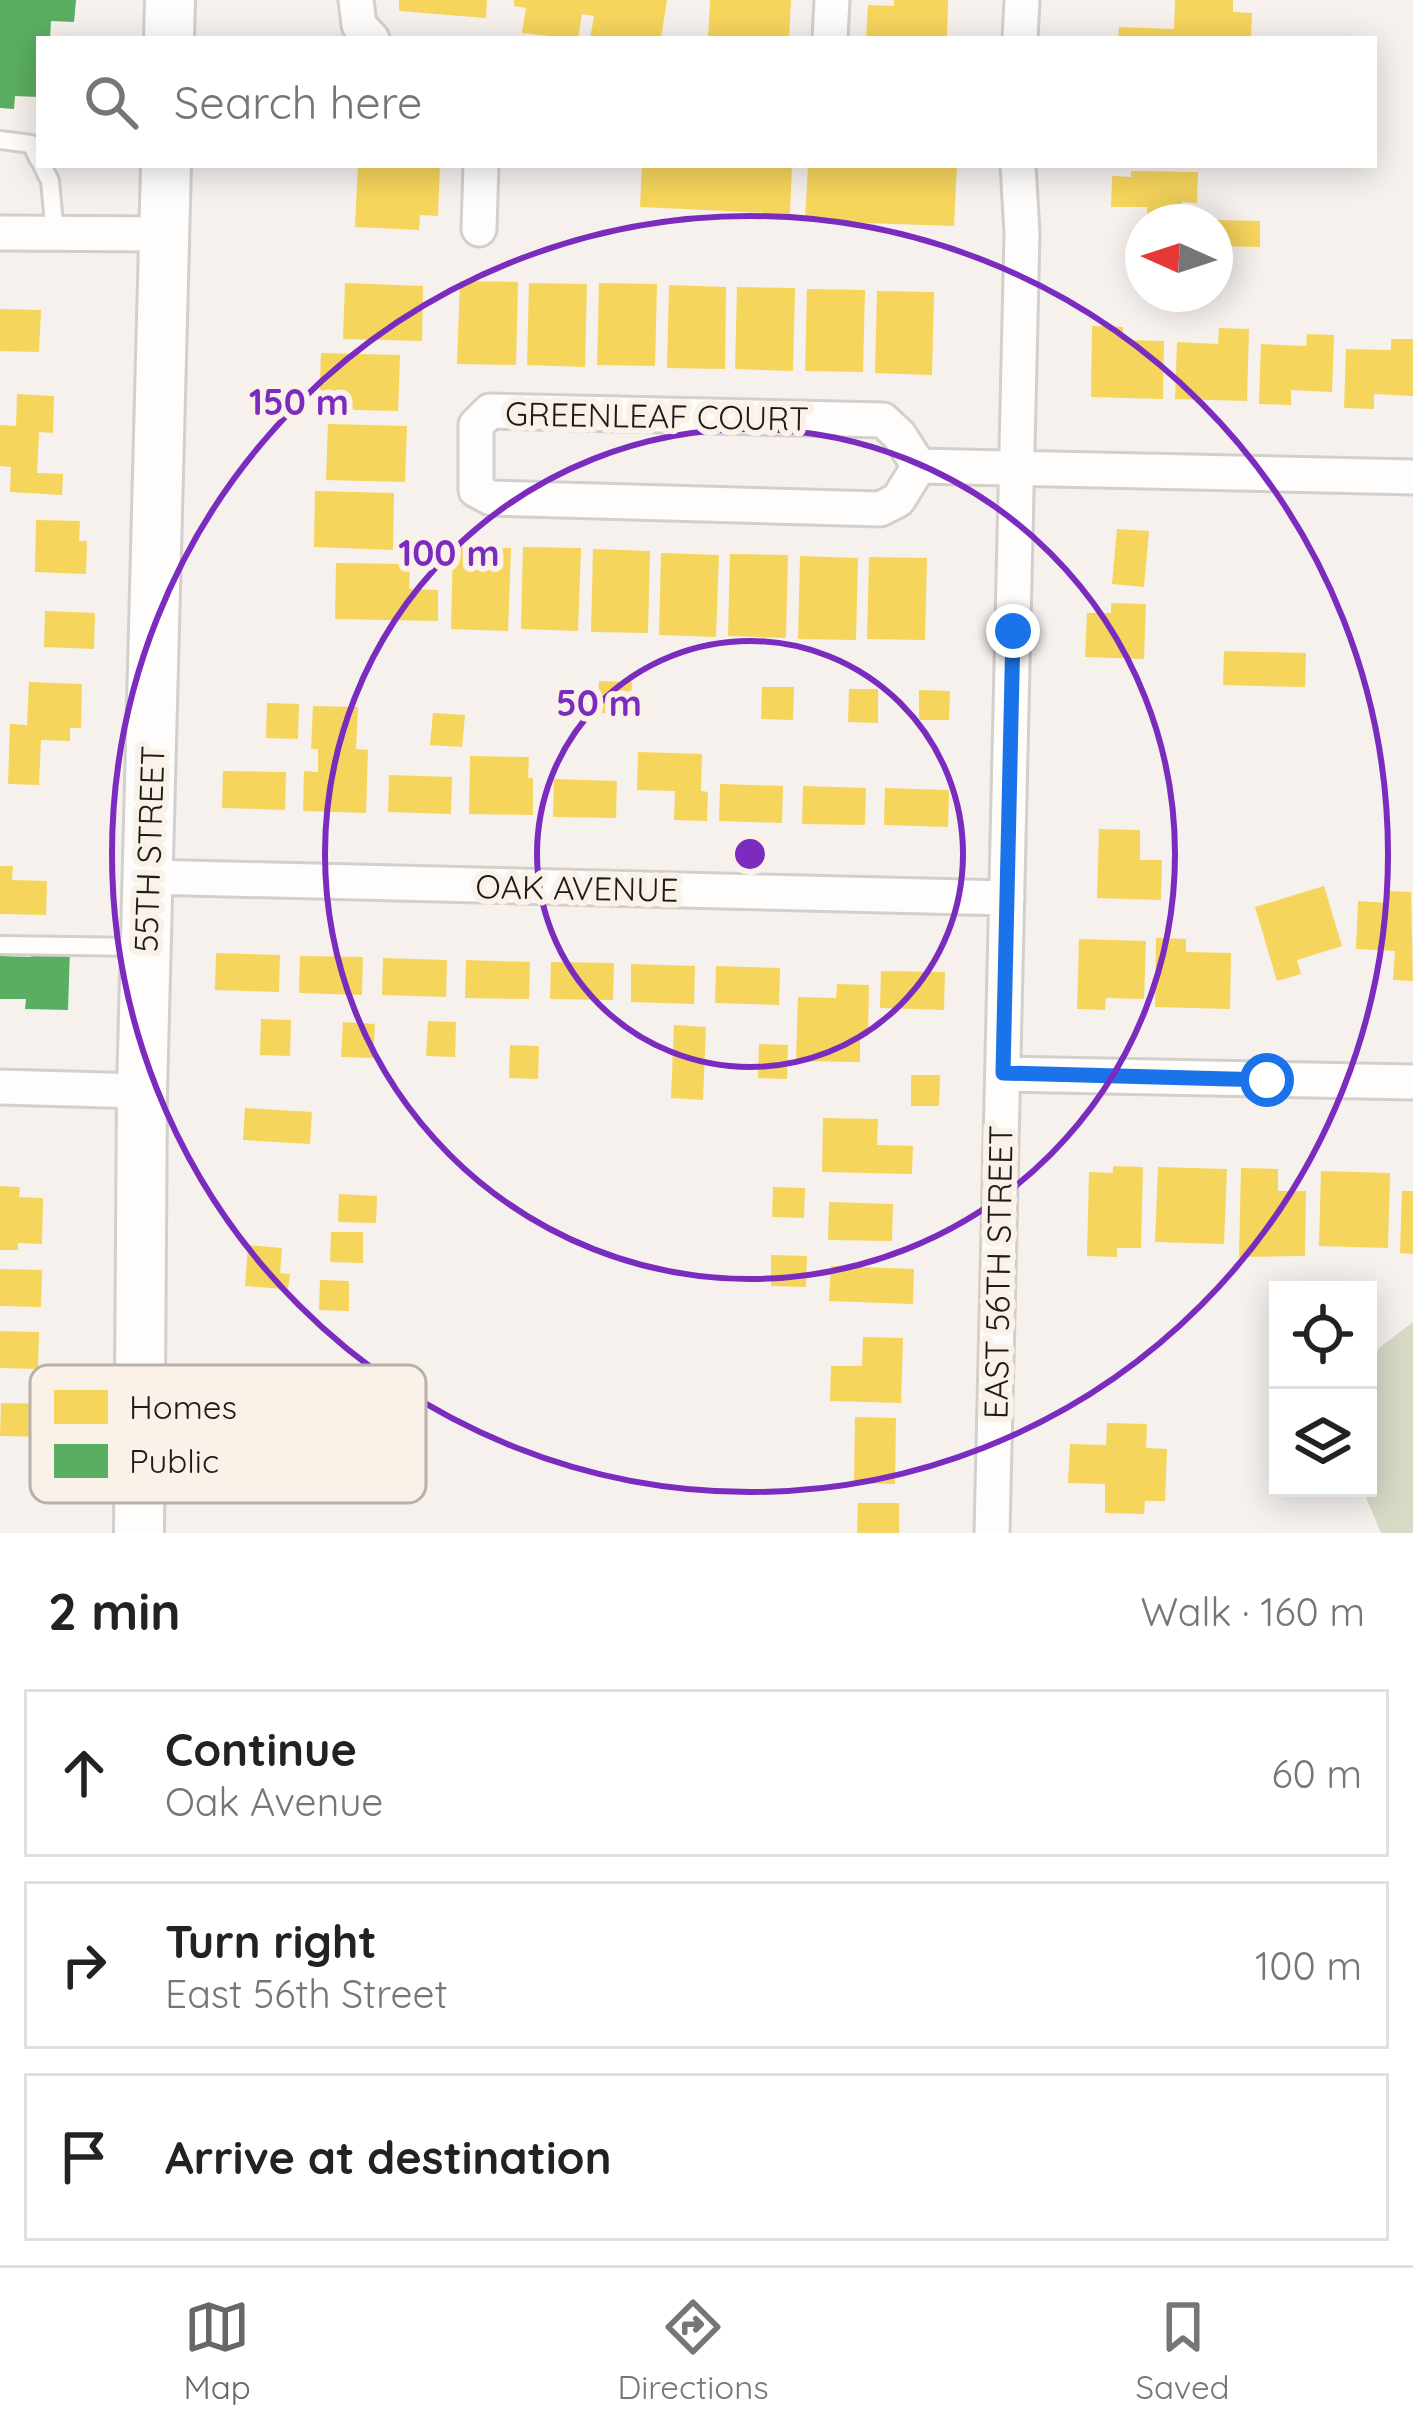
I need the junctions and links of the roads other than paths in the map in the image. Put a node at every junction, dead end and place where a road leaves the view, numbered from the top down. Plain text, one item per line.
1 (170, 0) edge
2 (356, 0) edge
3 (832, 0) edge
4 (1022, 0) edge
5 (169, 36) edge
6 (369, 36) edge
7 (830, 36) edge
8 (1020, 36) edge
9 (0, 140) edge
10 (36, 154) edge
11 (43, 168) edge
12 (166, 168) edge
13 (481, 168) edge
14 (1018, 168) edge
15 (479, 229) dead end
16 (0, 233) edge
17 (56, 234) junction
18 (164, 235) junction
19 (919, 466) junction
20 (1015, 470) junction
21 (1413, 477) edge
22 (148, 877) junction
23 (1007, 898) junction
24 (0, 945) edge
25 (146, 947) junction
26 (1003, 1073) junction
27 (1413, 1082) edge
28 (0, 1087) edge
29 (142, 1091) junction
30 (140, 1365) edge
31 (139, 1503) edge
32 (139, 1533) edge
33 (992, 1533) edge

1 - 5 main road
2 - 6 street
3 - 7 street
4 - 8 street
9 - 10 lane
11 - 17 lane
12 - 18 main road, 55TH STREET
13 - 15 street
14 - 20 street, EAST 56TH STREET
16 - 17 street
17 - 18 street
18 - 22 main road, 55TH STREET
19 - 19 street, GREENLEAF COURT
19 - 20 street
20 - 21 street
20 - 23 street, EAST 56TH STREET
22 - 23 street, OAK AVENUE
22 - 25 main road, 55TH STREET
23 - 26 street, EAST 56TH STREET
24 - 25 lane
25 - 29 main road, 55TH STREET
26 - 27 street
26 - 33 street, EAST 56TH STREET
28 - 29 street
29 - 30 main road, 55TH STREET
31 - 32 main road, 55TH STREET

